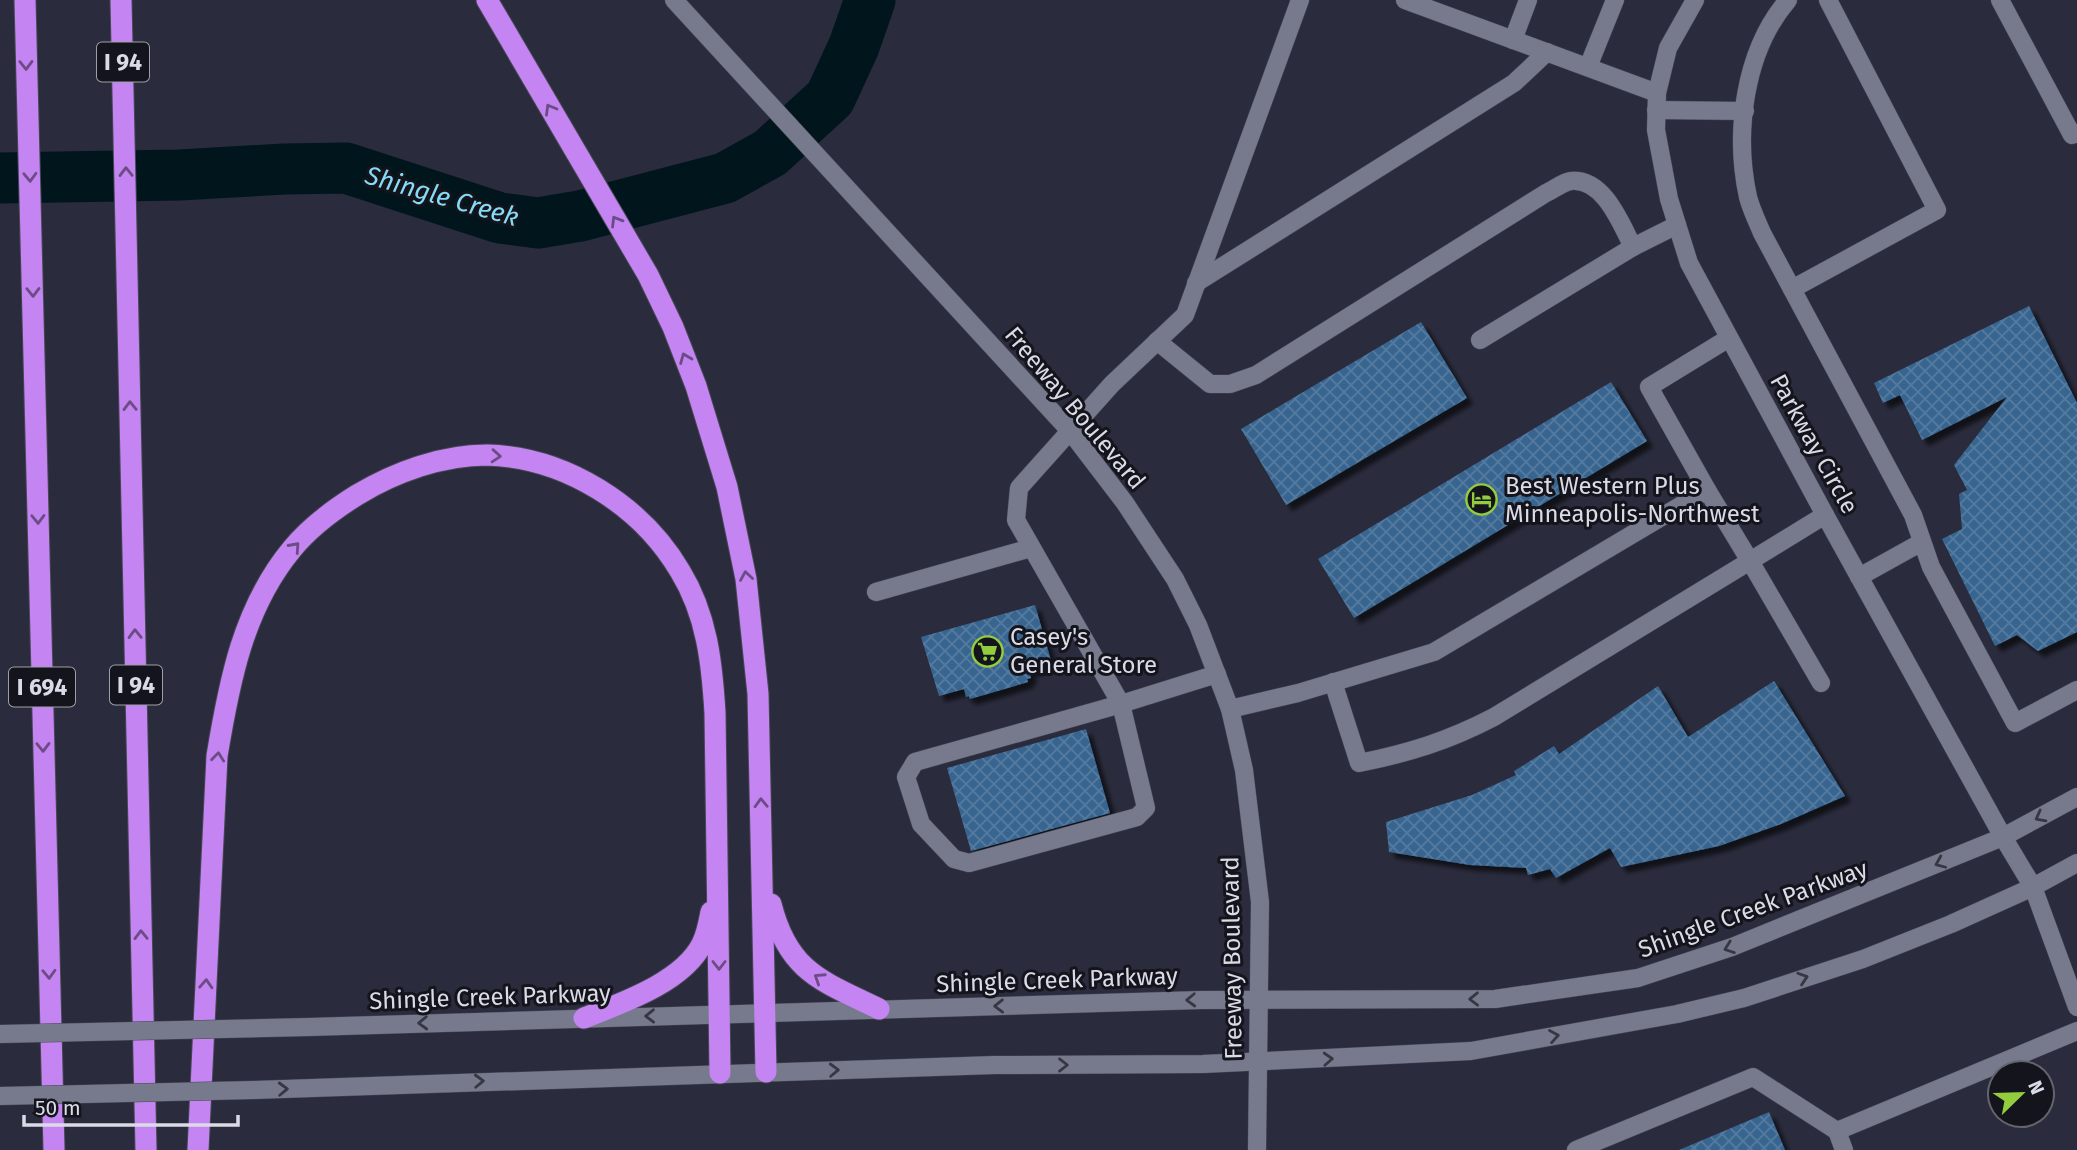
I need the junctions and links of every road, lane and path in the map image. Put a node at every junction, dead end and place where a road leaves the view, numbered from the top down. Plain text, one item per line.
1 (25, 0) edge
2 (121, 0) edge
3 (487, 0) edge
4 (674, 0) edge
5 (1300, 0) edge
6 (1405, 0) edge
7 (1528, 0) edge
8 (1615, 0) edge
9 (1695, 0) edge
10 (1788, 0) edge
11 (1828, 0) edge
12 (2000, 0) edge
13 (1513, 40) junction
14 (1547, 52) junction
15 (1588, 67) junction
16 (1657, 102) junction
17 (1745, 111) junction
18 (2077, 132) edge
19 (1677, 225) junction
20 (1633, 247) junction
21 (1196, 283) junction
22 (1792, 289) junction
23 (1729, 338) junction
24 (1480, 340) dead end
25 (1157, 341) junction
26 (1070, 432) junction
27 (1707, 490) junction
28 (1825, 515) junction
29 (1922, 542) junction
30 (1031, 548) junction
31 (1750, 561) junction
32 (1859, 577) junction
33 (876, 592) dead end
34 (1217, 674) junction
35 (1333, 682) junction
36 (1821, 683) dead end
37 (2077, 690) edge
38 (1121, 704) junction
39 (1230, 709) junction
40 (2077, 797) edge
41 (2003, 837) junction
42 (2077, 863) edge
43 (719, 872) junction
44 (763, 872) junction
45 (2033, 887) junction
46 (1259, 1000) junction
47 (2077, 1007) edge
48 (879, 1009) junction
49 (764, 1013) junction
50 (719, 1015) junction
51 (584, 1018) junction
52 (2077, 1031) edge
53 (0, 1034) edge
54 (1259, 1061) junction
55 (766, 1072) junction
56 (720, 1073) junction
57 (0, 1096) edge
58 (1837, 1131) junction
59 (54, 1150) edge
60 (146, 1150) edge
61 (198, 1150) edge
62 (1257, 1150) edge
63 (1576, 1150) edge
64 (1844, 1150) edge

1 -> 59 highway, I 694
60 -> 2 highway, I 94
44 -> 3 highway
4 - 26 street, Freeway Boulevard
5 - 21 street
6 - 13 street
7 - 13 street
8 - 15 street
9 - 16 street, Parkway Circle
10 - 17 street
11 - 22 street
12 - 18 street
13 - 14 street
14 - 15 street
14 - 21 street
15 - 16 street
16 - 17 street
16 - 19 street, Parkway Circle
17 - 22 street
19 - 20 street
19 - 23 street, Parkway Circle
20 - 24 street
20 - 25 street
21 - 25 street
22 - 29 street
23 - 27 street
23 - 28 street, Parkway Circle
25 - 26 street
26 - 30 street
26 - 34 street, Freeway Boulevard
27 - 31 street
27 - 35 street
28 - 31 street
28 - 32 street, Parkway Circle
29 - 32 street
29 - 37 street
30 - 33 street
30 - 38 street
31 - 35 street
31 - 36 street
32 - 41 street, Parkway Circle
34 - 38 street
34 - 39 street, Freeway Boulevard
35 - 39 street
38 - 38 street
39 - 46 street, Freeway Boulevard
40 -> 41 street, Shingle Creek Parkway
41 - 45 street, Parkway Circle
41 -> 46 street, Shingle Creek Parkway
42 - 45 street
43 -> 50 highway
43 - 51 highway
61 -> 43 highway
48 -> 44 highway
44 - 49 highway
45 - 47 street, Parkway Circle
54 -> 45 street
46 -> 48 street, Shingle Creek Parkway
46 - 54 street, Freeway Boulevard
48 - 49 street, Shingle Creek Parkway
49 - 50 street, Shingle Creek Parkway
49 - 55 highway
50 -> 51 street, Shingle Creek Parkway
50 - 56 highway
51 -> 53 street, Shingle Creek Parkway, bridge
52 - 58 street
55 -> 54 street
54 - 62 street, Freeway Boulevard
55 - 56 street
57 -> 56 street, bridge
58 - 63 street
58 - 64 street

